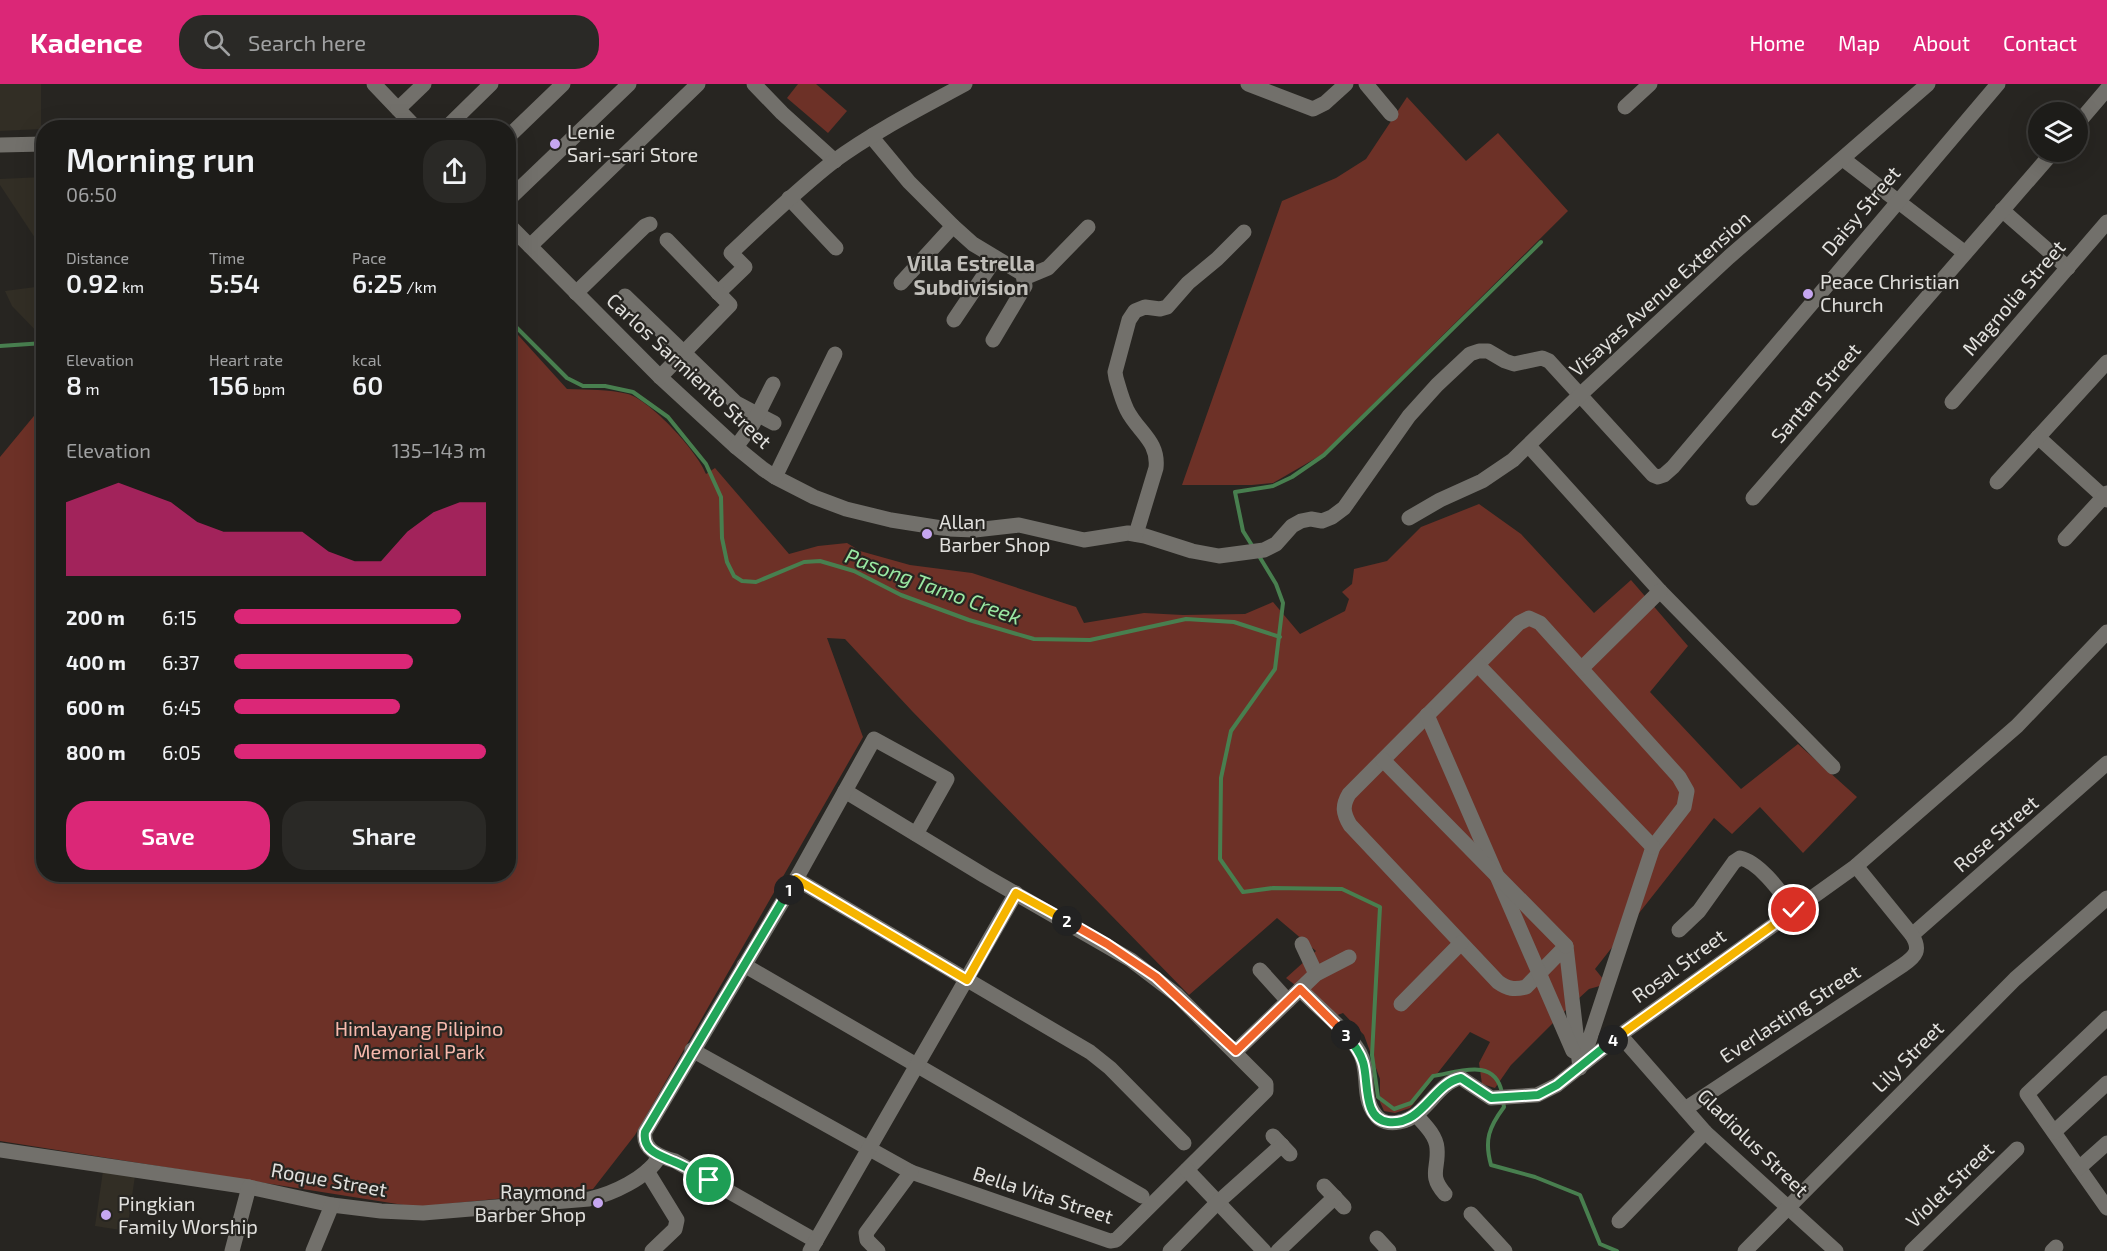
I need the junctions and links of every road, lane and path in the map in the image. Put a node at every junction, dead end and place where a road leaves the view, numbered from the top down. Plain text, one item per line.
1 (374, 84) edge
2 (424, 84) edge
3 (491, 84) edge
4 (563, 84) edge
5 (628, 84) edge
6 (698, 84) edge
7 (754, 84) edge
8 (965, 84) edge
9 (1248, 84) edge
10 (1346, 84) edge
11 (1366, 84) edge
12 (1928, 84) edge
13 (1998, 84) edge
14 (1647, 85) edge
15 (2107, 89) edge
16 (1625, 107) dead end
17 (398, 109) junction
18 (2088, 111) edge
19 (1391, 114) dead end
20 (408, 120) edge
21 (454, 120) edge
22 (516, 128) edge
23 (873, 135) junction
24 (36, 144) edge
25 (0, 145) edge
26 (1843, 159) junction
27 (835, 161) junction
28 (2044, 162) edge
29 (516, 192) edge
30 (789, 198) junction
31 (1898, 200) junction
32 (2002, 210) junction
33 (2107, 222) edge
34 (650, 224) dead end
35 (953, 226) junction
36 (1088, 227) dead end
37 (516, 232) edge
38 (1244, 232) dead end
39 (667, 240) dead end
40 (530, 246) junction
41 (836, 248) dead end
42 (1965, 253) junction
43 (995, 259) junction
44 (2068, 268) junction
45 (1024, 278) junction
46 (901, 283) dead end
47 (576, 293) junction
48 (718, 293) junction
49 (625, 296) dead end
50 (954, 320) dead end
51 (993, 340) dead end
52 (683, 353) junction
53 (835, 354) dead end
54 (2107, 362) edge
55 (660, 377) junction
56 (773, 384) dead end
57 (1581, 394) junction
58 (1952, 402) dead end
59 (758, 415) junction
60 (774, 423) dead end
61 (2038, 437) junction
62 (1529, 446) junction
63 (736, 447) junction
64 (775, 477) junction
65 (1996, 482) dead end
66 (2106, 497) edge
67 (1753, 498) dead end
68 (1409, 518) dead end
69 (1136, 534) junction
70 (2065, 539) dead end
71 (1660, 591) junction
72 (2107, 632) edge
73 (1478, 665) junction
74 (1581, 668) junction
75 (1427, 715) junction
76 (1383, 760) junction
77 (2107, 763) edge
78 (1833, 767) dead end
79 (845, 791) junction
80 (916, 834) junction
81 (1653, 847) junction
82 (1856, 866) junction
83 (796, 879) junction
84 (1016, 893) junction
85 (2107, 898) edge
86 (1794, 910) junction
87 (1679, 930) dead end
88 (1912, 935) junction
89 (1461, 943) junction
90 (1302, 944) dead end
91 (1566, 946) junction
92 (1349, 957) dead end
93 (744, 964) junction
94 (1260, 970) dead end
95 (1316, 974) junction
96 (967, 980) junction
97 (1300, 989) junction
98 (1288, 1001) junction
99 (1401, 1004) dead end
100 (2107, 1018) edge
101 (1620, 1035) junction
102 (1233, 1048) junction
103 (692, 1050) junction
104 (917, 1065) junction
105 (1580, 1068) junction
106 (2107, 1083) edge
107 (1685, 1109) junction
108 (1416, 1115) junction
109 (1706, 1132) junction
110 (2054, 1132) junction
111 (1184, 1143) dead end
112 (2107, 1143) edge
113 (1282, 1145) dead end
114 (2017, 1149) dead end
115 (0, 1150) edge
116 (868, 1150) junction
117 (659, 1157) junction
118 (2079, 1168) junction
119 (1186, 1170) junction
120 (647, 1171) junction
121 (911, 1173) junction
122 (1324, 1186) dead end
123 (249, 1187) junction
124 (1445, 1194) dead end
125 (1142, 1196) dead end
126 (1217, 1203) junction
127 (332, 1205) junction
128 (1788, 1206) junction
129 (2107, 1207) edge
130 (1471, 1214) dead end
131 (1619, 1221) dead end
132 (813, 1246) edge
133 (232, 1251) edge
134 (313, 1251) edge
135 (652, 1251) edge
136 (878, 1251) edge
137 (1170, 1251) edge
138 (1264, 1251) edge
139 (1278, 1251) edge
140 (1505, 1251) edge
141 (1745, 1251) edge
142 (1836, 1251) edge
143 (1912, 1251) edge

1 - 17 street
2 - 17 street
3 - 21 street
4 - 22 street
5 - 29 street
6 - 40 street
7 - 27 street
8 - 23 street
9 - 10 street
11 - 19 street
12 - 26 street, Visayas Avenue Extension
13 - 31 street, Daisy Street
14 - 16 street
15 - 18 street
17 - 20 street
23 - 27 street
23 - 35 street
24 - 25 street
26 - 31 street
26 - 57 street, Visayas Avenue Extension
27 - 30 street
28 - 32 street, Santan Street
30 - 41 street
30 - 48 street
31 - 42 street
31 - 57 street, Daisy Street
32 - 42 street, Santan Street
32 - 44 street
33 - 44 street, Magnolia Street
34 - 47 street
35 - 43 street
35 - 46 street
36 - 45 street
37 - 40 street, Carlos Sarmiento Street
38 - 69 street
39 - 48 street
40 - 47 street, Carlos Sarmiento Street
42 - 67 street, Santan Street
43 - 45 street
43 - 50 street
44 - 58 street, Magnolia Street
45 - 51 street
47 - 55 street, Carlos Sarmiento Street
48 - 52 street
49 - 52 street
52 - 55 street
52 - 59 street
53 - 64 street
54 - 61 street
55 - 63 street, Carlos Sarmiento Street
56 - 59 street
57 - 62 street, Visayas Avenue Extension
57 - 69 street, Carlos Sarmiento Street
59 - 60 street
59 - 63 street
61 - 65 street
61 - 66 street
62 - 68 street, Visayas Avenue Extension
62 - 71 street
63 - 64 street, Carlos Sarmiento Street
64 - 69 street, Carlos Sarmiento Street
66 - 70 street
71 - 74 street
71 - 78 street
72 - 82 street, Rosal Street
73 - 74 street
73 - 75 street
73 - 81 street
74 - 81 street
75 - 76 street
75 - 105 street
76 - 89 street
76 - 91 street
77 - 88 street, Rose Street
79 - 80 street
79 - 80 street
79 - 83 street
80 - 84 street
81 - 105 street
82 - 86 street, Rosal Street
82 - 88 street
83 - 93 street
83 - 96 street
84 - 96 street
84 - 102 street
85 - 128 street, Lily Street
86 - 87 street
86 - 101 street, Rosal Street
88 - 107 street, Everlasting Street
89 - 91 street
89 - 99 street
90 - 95 street
91 - 105 street
92 - 95 street
93 - 103 street
93 - 104 street
94 - 98 street
95 - 97 street
96 - 104 street
96 - 111 street
97 - 98 street
97 - 108 street, Rosal Street
98 - 102 street
100 - 110 street
101 - 105 street, Rosal Street
101 - 107 street, Gladiolus Street
102 - 119 street, Bella Vita Street
103 - 116 street
103 - 117 street
104 - 116 street
104 - 125 street
105 - 108 street, Rosal Street
106 - 110 street
107 - 109 street, Gladiolus Street
108 - 124 street
109 - 128 street, Gladiolus Street
109 - 131 street
110 - 118 street
112 - 118 street
113 - 126 street
114 - 143 street, Violet Street
115 - 123 street, Roque Street
116 - 121 street
116 - 132 street
117 - 120 street, Roque Street
117 - 132 street
118 - 129 street
119 - 121 street, Bella Vita Street
119 - 126 street
120 - 127 street, Roque Street
120 - 135 street
121 - 136 street
122 - 139 street
123 - 127 street, Roque Street
123 - 133 street
126 - 137 street
126 - 138 street
127 - 134 street
128 - 141 street, Lily Street
128 - 142 street, Gladiolus Street
130 - 140 street

